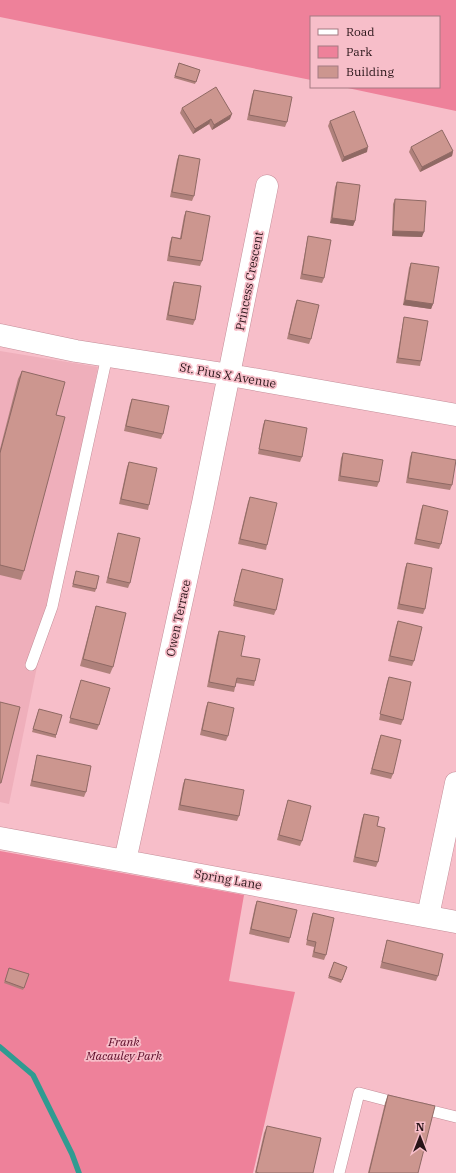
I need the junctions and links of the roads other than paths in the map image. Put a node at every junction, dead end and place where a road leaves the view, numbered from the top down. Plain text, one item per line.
1 (267, 186) dead end
2 (0, 335) edge
3 (107, 356) junction
4 (230, 375) junction
5 (456, 415) edge
6 (31, 665) dead end
7 (456, 783) edge
8 (0, 838) edge
9 (125, 861) junction
10 (428, 916) junction
11 (456, 922) edge
12 (456, 1117) edge
13 (339, 1173) edge

1 - 4 street, Princess Crescent
2 - 3 street, St. Pius X Avenue
3 - 4 street, St. Pius X Avenue
3 - 6 lane
4 - 5 street, St. Pius X Avenue
4 - 9 street, Owen Terrace
7 - 10 street
8 - 9 street, Spring Lane
9 - 10 street, Spring Lane
10 - 11 street, Spring Lane
12 - 13 lane

